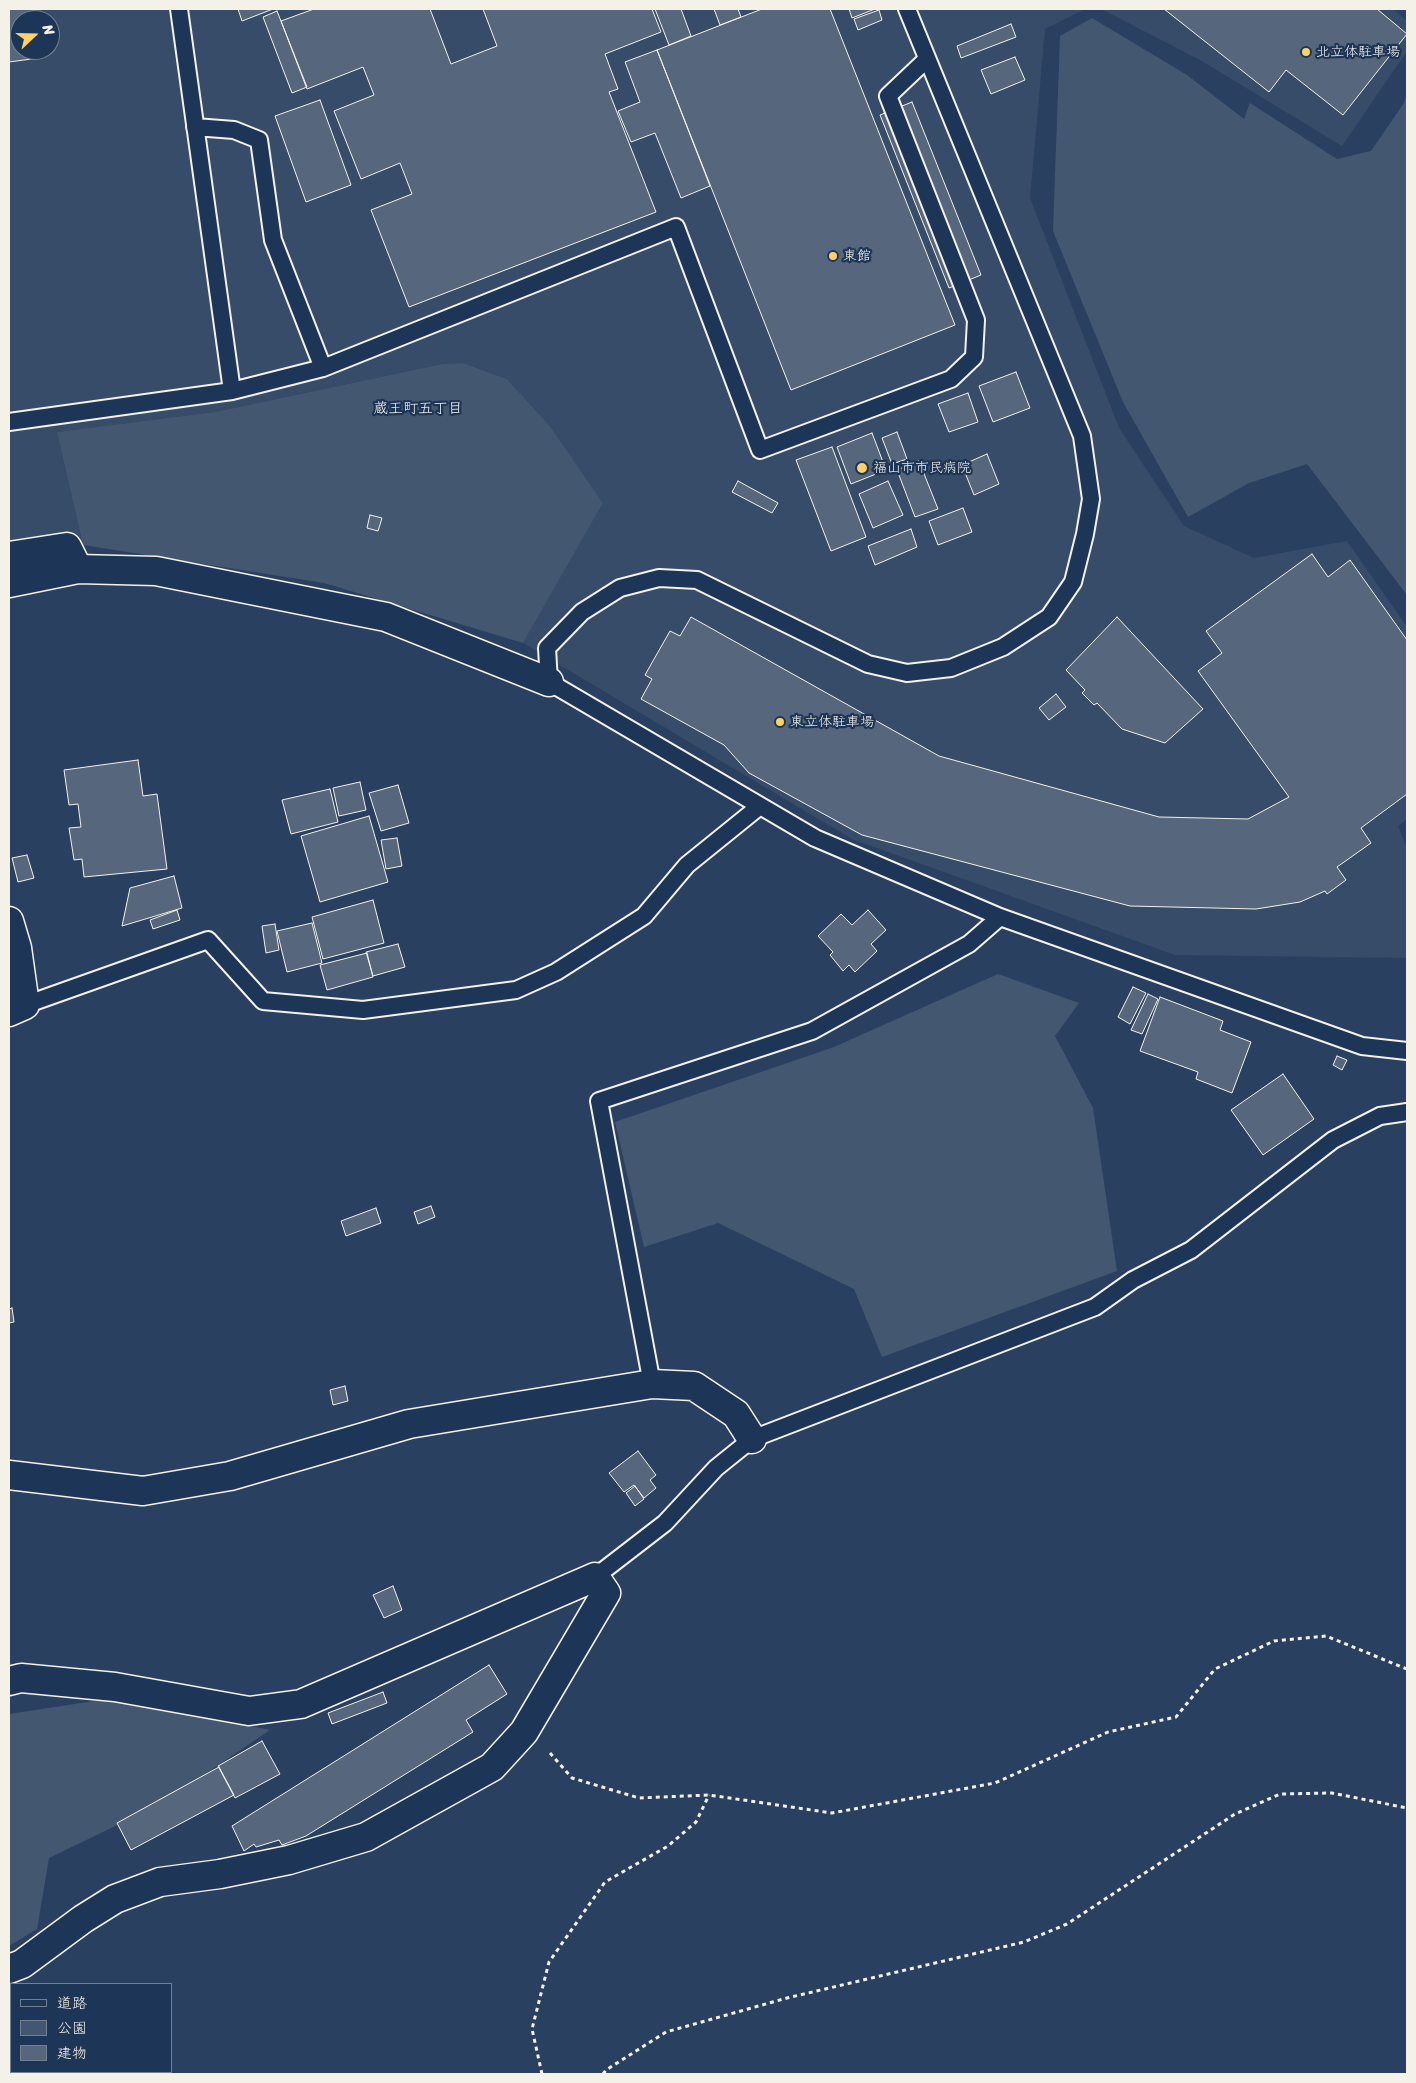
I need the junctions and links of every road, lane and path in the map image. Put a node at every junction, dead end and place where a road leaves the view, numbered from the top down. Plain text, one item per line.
1 (179, 9) edge
2 (907, 9) edge
3 (927, 59) junction
4 (195, 127) junction
5 (323, 368) junction
6 (232, 391) junction
7 (9, 422) edge
8 (9, 556) edge
9 (78, 569) junction
10 (9, 583) edge
11 (549, 682) junction
12 (760, 806) junction
13 (1000, 917) junction
14 (9, 921) edge
15 (17, 1009) edge
16 (1407, 1051) edge
17 (1407, 1112) edge
18 (652, 1384) junction
19 (752, 1439) junction
20 (9, 1475) edge
21 (595, 1577) junction
22 (1407, 1669) edge
23 (9, 1681) edge
24 (524, 1732) junction
25 (709, 1795) junction
26 (1407, 1808) edge
27 (9, 1969) edge
28 (542, 2074) edge
29 (603, 2074) edge

1 - 4 lane
2 - 3 lane
3 - 5 lane
3 - 11 lane
4 - 5 lane
4 - 6 lane
5 - 6 lane
6 - 7 lane
8 - 9 street
9 - 10 street
9 - 11 street
11 - 12 lane
12 - 13 lane
12 - 15 lane
13 - 16 lane
13 - 18 lane
14 - 15 street
17 - 19 lane
18 - 19 street
18 - 20 street
19 - 21 lane
21 - 23 street
21 - 24 street
22 - 25 path
24 - 25 path
24 - 27 street
25 - 28 path
26 - 29 path

